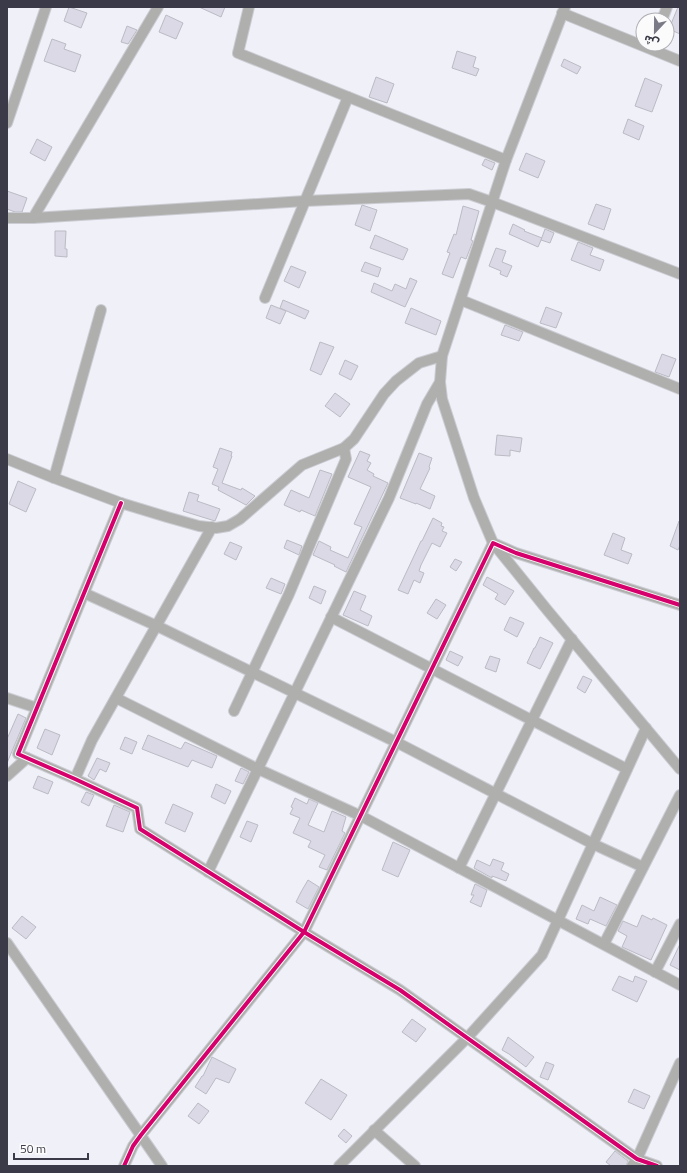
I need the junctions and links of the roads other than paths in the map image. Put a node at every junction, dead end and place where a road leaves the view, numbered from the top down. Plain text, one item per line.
1 (46, 7) edge
2 (158, 7) edge
3 (250, 7) edge
4 (563, 10) edge
5 (635, 40) edge
6 (661, 52) edge
7 (680, 62) edge
8 (348, 97) junction
9 (7, 123) edge
10 (506, 160) junction
11 (305, 201) junction
12 (492, 202) junction
13 (7, 218) edge
14 (33, 218) junction
15 (680, 274) edge
16 (265, 298) dead end
17 (461, 300) junction
18 (101, 310) dead end
19 (442, 356) junction
20 (440, 382) junction
21 (680, 389) edge
22 (344, 448) junction
23 (7, 459) edge
24 (54, 478) junction
25 (120, 503) junction
26 (212, 527) junction
27 (493, 543) junction
28 (84, 593) junction
29 (680, 605) edge
30 (332, 617) junction
31 (157, 626) junction
32 (572, 639) junction
33 (432, 668) junction
34 (252, 672) junction
35 (294, 693) junction
36 (7, 698) edge
37 (116, 698) junction
38 (37, 708) junction
39 (234, 711) dead end
40 (532, 720) junction
41 (646, 728) junction
42 (396, 742) junction
43 (27, 758) junction
44 (258, 769) junction
45 (627, 769) junction
46 (680, 769) edge
47 (7, 776) edge
48 (75, 779) junction
49 (495, 794) junction
50 (680, 795) edge
51 (361, 816) junction
52 (593, 844) junction
53 (643, 867) junction
54 (459, 868) junction
55 (208, 872) junction
56 (558, 920) junction
57 (680, 924) edge
58 (304, 932) junction
59 (7, 943) edge
60 (604, 944) junction
61 (655, 972) junction
62 (680, 985) edge
63 (467, 1038) junction
64 (680, 1063) edge
65 (374, 1130) junction
66 (141, 1135) junction
67 (634, 1162) edge
68 (124, 1166) edge
69 (162, 1166) edge
70 (339, 1166) edge
71 (415, 1166) edge
72 (657, 1166) edge

1 - 9 street
2 - 14 street
3 - 8 street
4 - 5 street
4 - 10 street
6 - 7 street
8 - 10 street
8 - 11 street
10 - 12 street
11 - 12 street
11 - 14 street
11 - 16 street
12 - 15 street
12 - 17 street
13 - 14 street
17 - 19 street
17 - 21 street
18 - 24 street
19 - 20 street
19 - 22 street
20 - 27 street
20 - 30 street
22 - 26 street
22 - 34 street
23 - 24 street
24 - 25 street
25 - 26 street
25 - 28 street
26 - 31 street
27 - 29 street
27 - 32 street
27 - 33 street
28 - 31 street
28 - 38 street
30 - 33 street
30 - 35 street
31 - 34 street
31 - 37 street
32 - 40 street
32 - 41 street
33 - 40 street
33 - 42 street
34 - 35 street
34 - 39 street
35 - 42 street
35 - 44 street
36 - 38 street
37 - 44 street
37 - 48 street
38 - 43 street
40 - 45 street
40 - 49 street
41 - 45 street
41 - 46 street
42 - 49 street
42 - 51 street
43 - 47 street
43 - 48 street
44 - 51 street
44 - 55 street
45 - 52 street
48 - 55 street
49 - 52 street
49 - 54 street
50 - 53 street
51 - 54 street
51 - 58 street
52 - 53 street
52 - 56 street
53 - 60 street
54 - 56 street
55 - 58 street
56 - 60 street
56 - 63 street
57 - 61 street
58 - 63 street
58 - 66 street
59 - 66 street
60 - 61 street
61 - 62 street
63 - 65 street
63 - 67 street
64 - 67 street
65 - 70 street
65 - 71 street
66 - 68 street
66 - 69 street
67 - 72 street

